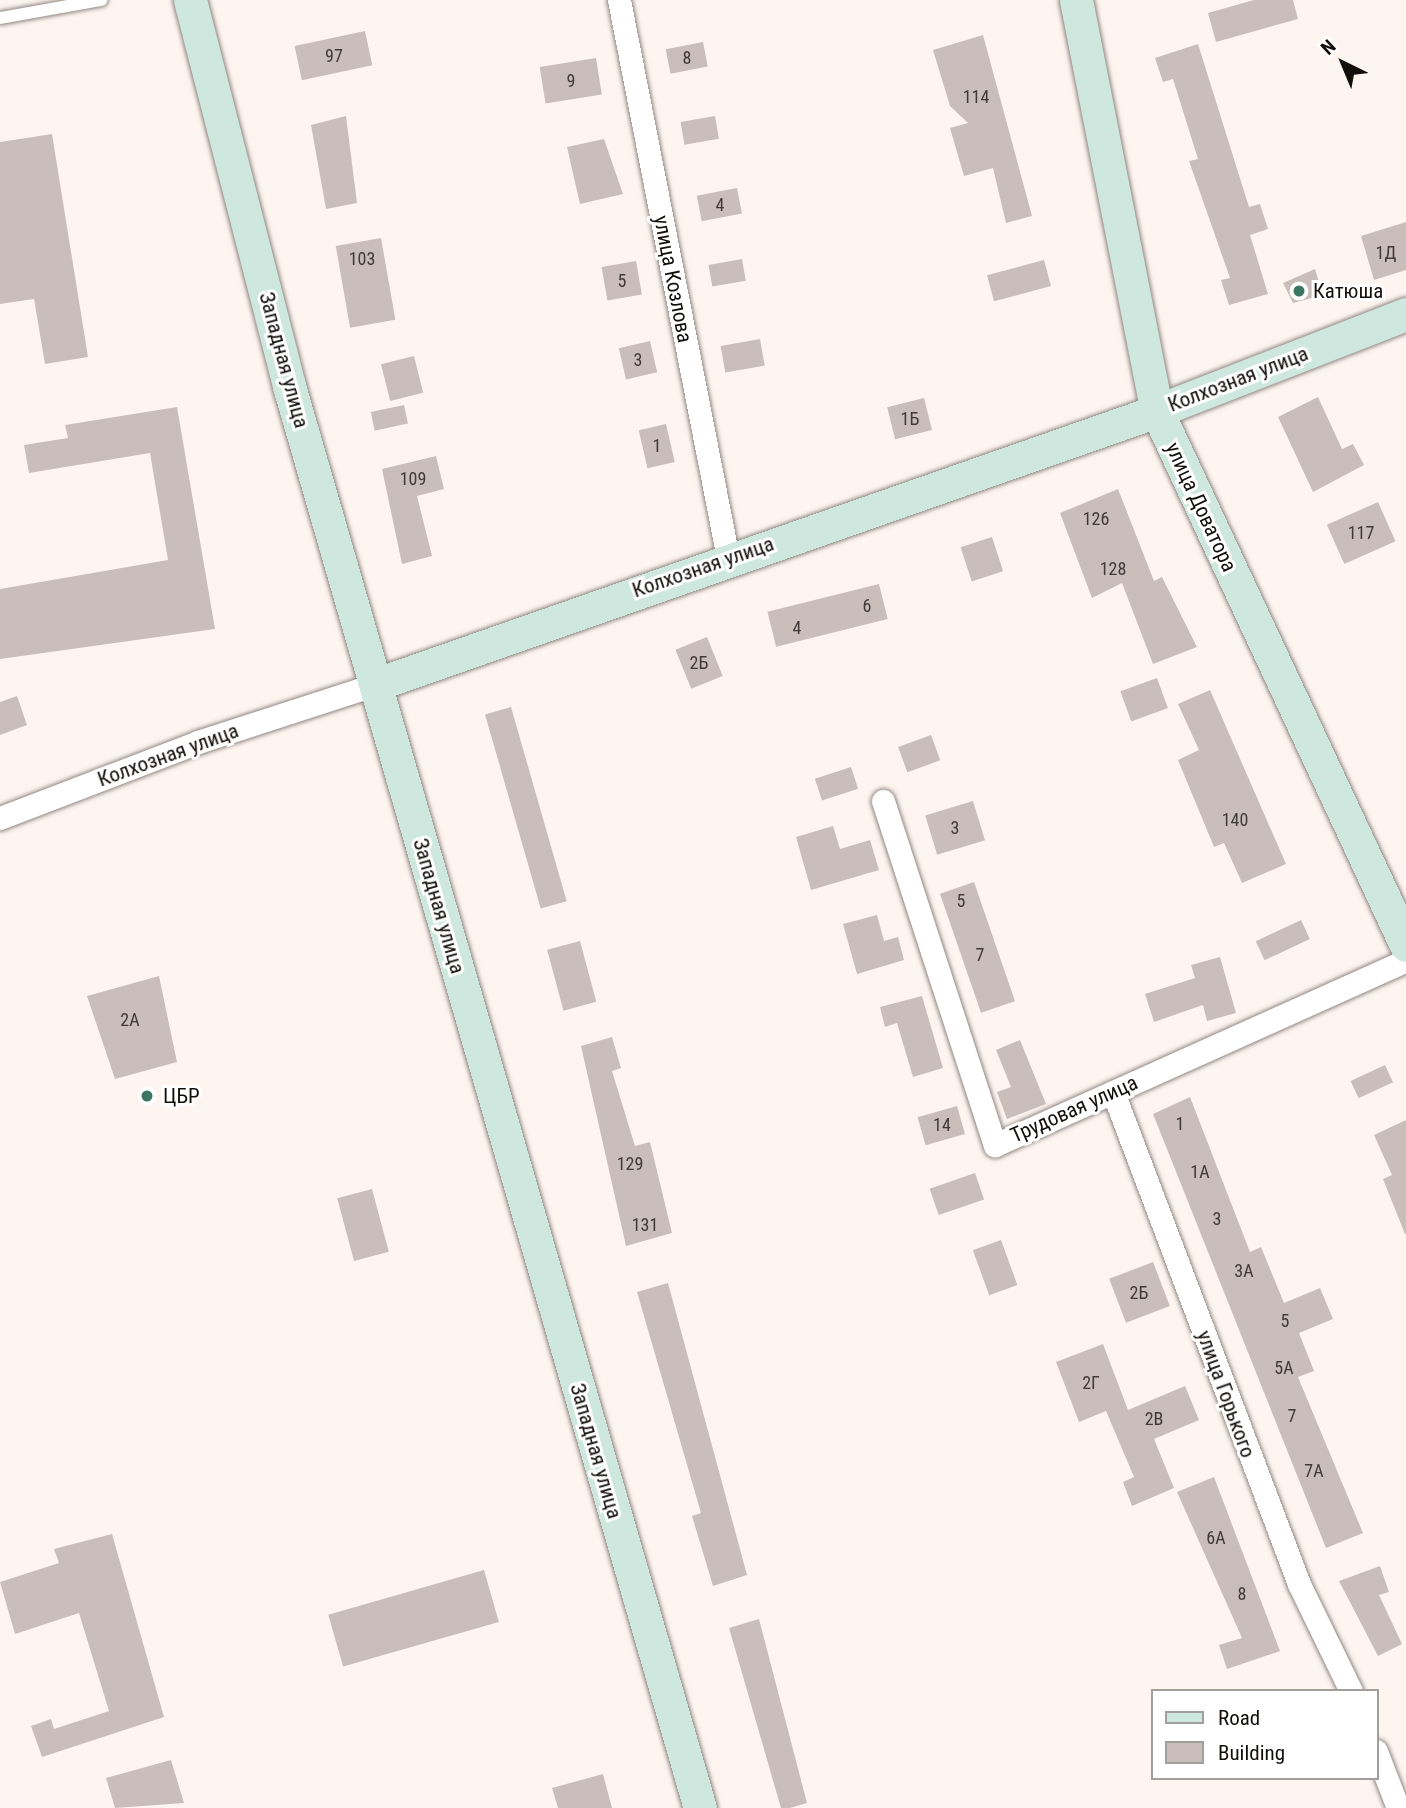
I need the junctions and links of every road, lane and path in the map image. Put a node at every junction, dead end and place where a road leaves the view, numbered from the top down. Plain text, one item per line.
1 (101, 0) edge
2 (190, 0) edge
3 (619, 0) edge
4 (1076, 0) edge
5 (0, 18) edge
6 (1406, 314) edge
7 (1157, 411) junction
8 (728, 558) junction
9 (377, 684) junction
10 (883, 801) dead end
11 (0, 818) edge
12 (1406, 945) edge
13 (1406, 960) edge
14 (1113, 1092) junction
15 (1350, 1689) edge
16 (1378, 1756) edge
17 (700, 1808) edge
18 (1398, 1808) edge

1 - 5 lane
2 - 9 street, Западная улица
3 - 8 street, улица Козлова
4 - 7 street, улица Доватора
6 - 7 street, Колхозная улица
7 - 8 street, Колхозная улица
7 - 12 street, улица Доватора
8 - 9 street, Колхозная улица
9 - 11 street, Колхозная улица
9 - 17 street, Западная улица
10 - 14 street, Трудовая улица
13 - 14 street, Трудовая улица
14 - 15 street, улица Горького
16 - 18 street

